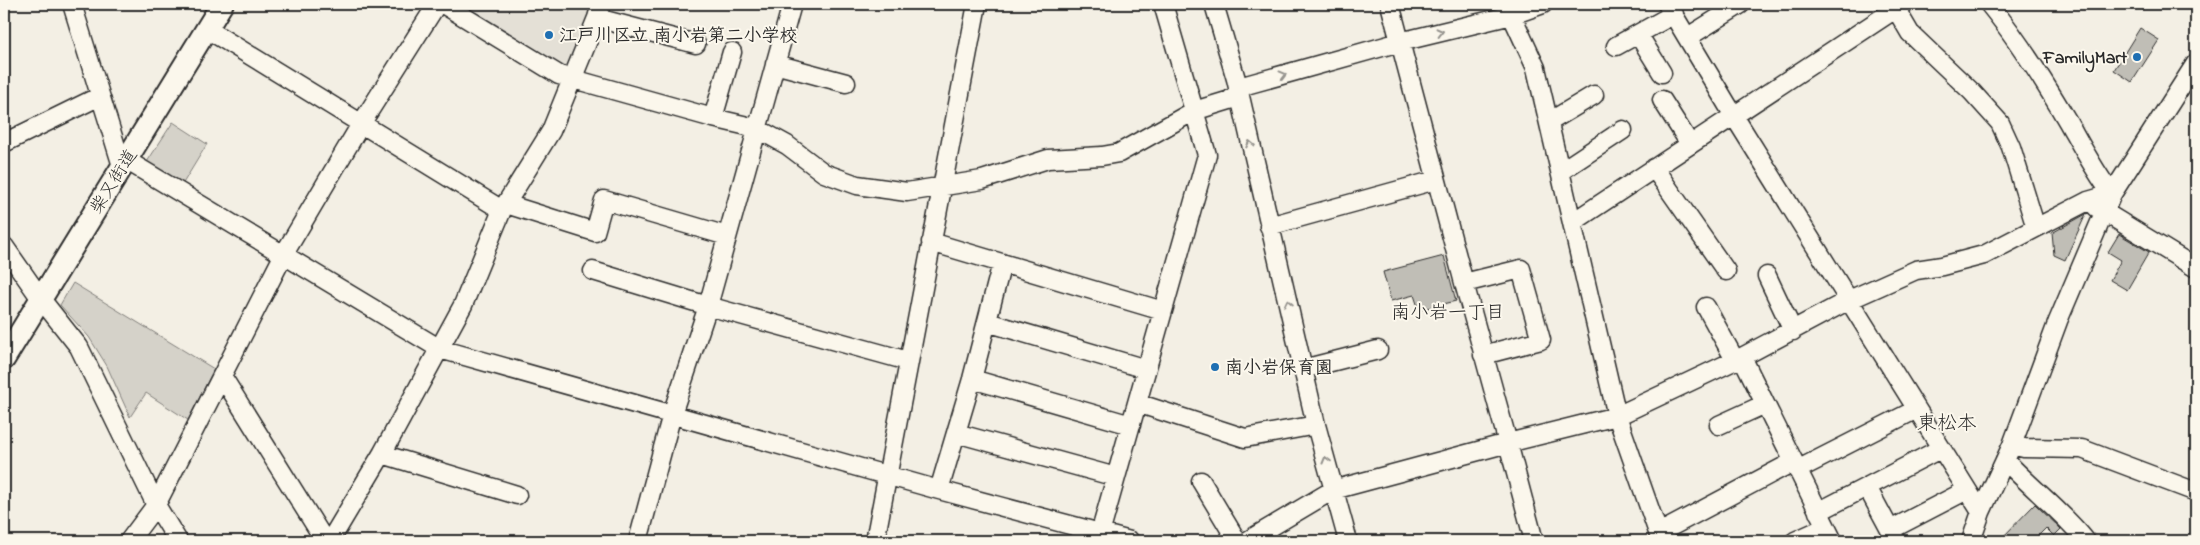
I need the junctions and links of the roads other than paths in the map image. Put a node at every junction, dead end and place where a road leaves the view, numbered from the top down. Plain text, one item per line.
1 (72, 4) edge
2 (222, 4) edge
3 (437, 4) edge
4 (443, 4) edge
5 (792, 4) edge
6 (977, 4) edge
7 (1163, 4) edge
8 (1214, 4) edge
9 (1390, 4) edge
10 (1543, 4) edge
11 (1741, 4) edge
12 (1989, 4) edge
13 (1897, 5) edge
14 (1509, 9) edge
15 (1670, 9) edge
16 (599, 11) edge
17 (206, 29) junction
18 (1638, 34) junction
19 (1688, 37) junction
20 (1400, 42) junction
21 (696, 44) dead end
22 (1616, 46) dead end
23 (732, 52) dead end
24 (2196, 63) edge
25 (775, 64) junction
26 (1662, 73) dead end
27 (573, 80) junction
28 (846, 83) dead end
29 (2190, 85) edge
30 (1239, 92) junction
31 (1594, 95) dead end
32 (100, 96) junction
33 (1662, 100) dead end
34 (1194, 111) junction
35 (1734, 116) junction
36 (713, 118) junction
37 (1549, 122) junction
38 (361, 124) junction
39 (756, 128) junction
40 (1623, 130) dead end
41 (4, 144) edge
42 (1690, 144) junction
43 (124, 163) junction
44 (1654, 168) junction
45 (1561, 171) junction
46 (1436, 180) junction
47 (942, 187) junction
48 (2112, 194) junction
49 (2088, 201) junction
50 (504, 207) junction
51 (2105, 212) junction
52 (1573, 222) junction
53 (1269, 226) junction
54 (2036, 228) junction
55 (727, 236) junction
56 (932, 242) junction
57 (4, 246) edge
58 (284, 254) junction
59 (1002, 263) junction
60 (2196, 268) edge
61 (1726, 271) dead end
62 (592, 272) dead end
63 (1767, 276) dead end
64 (1464, 283) junction
65 (41, 299) junction
66 (1848, 300) junction
67 (708, 306) junction
68 (1706, 307) dead end
69 (1163, 311) junction
70 (987, 322) junction
71 (1793, 331) junction
72 (440, 348) junction
73 (1378, 350) dead end
74 (1483, 355) junction
75 (1738, 358) junction
76 (4, 359) edge
77 (908, 362) junction
78 (1146, 369) junction
79 (1303, 369) junction
80 (222, 376) junction
81 (972, 379) junction
82 (1137, 402) junction
83 (1765, 404) junction
84 (1916, 410) junction
85 (672, 414) junction
86 (1617, 416) junction
87 (1131, 425) junction
88 (1316, 425) junction
89 (1719, 425) dead end
90 (956, 433) junction
91 (1508, 443) junction
92 (1940, 449) junction
93 (2009, 452) junction
94 (382, 454) junction
95 (1795, 466) junction
96 (888, 475) junction
97 (1116, 477) junction
98 (1202, 481) dead end
99 (1867, 487) junction
100 (939, 490) junction
101 (1334, 490) junction
102 (1966, 490) junction
103 (2196, 492) edge
104 (517, 495) dead end
105 (156, 505) junction
106 (1981, 512) junction
107 (1826, 527) edge
108 (1893, 535) edge
109 (1099, 537) edge
110 (1660, 537) edge
111 (129, 541) edge
112 (178, 541) edge
113 (325, 541) edge
114 (330, 541) edge
115 (641, 541) edge
116 (875, 541) edge
117 (1130, 541) edge
118 (1237, 541) edge
119 (1248, 541) edge
120 (1348, 541) edge
121 (1534, 541) edge
122 (1795, 541) edge
123 (1970, 541) edge
124 (2086, 541) edge

1 - 32 street
2 - 17 main road, 柴又街道
3 - 38 street
4 - 27 street
5 - 25 street
6 - 47 street
7 - 34 street
8 - 30 street
9 - 20 street
10 - 14 street
11 - 19 street
12 - 48 street
13 - 35 street
13 - 54 street
20 -> 14 street
14 - 37 street
15 - 18 street
15 - 19 street
16 - 21 street
16 - 27 street
17 - 38 street
17 - 43 main road, 柴又街道
18 - 22 street
18 - 26 street
19 - 35 street
30 -> 20 street
20 - 46 street
23 - 36 street
24 - 29 street
25 - 28 street
25 - 39 street
27 - 36 street
27 - 50 street
29 - 48 street
30 - 34 street
53 -> 30 street
31 - 37 street
32 - 41 street
32 - 43 street
33 - 42 street
34 - 47 street
34 - 69 street
35 - 42 street
35 - 66 street
36 - 39 street
37 - 45 street
38 - 50 street
38 - 58 street
39 - 47 street
39 - 55 street
40 - 45 street
42 - 44 street
43 - 58 street
43 - 65 main road, 柴又街道
44 - 52 street
44 - 61 street
45 - 52 street
46 - 53 street
46 - 64 street
47 - 56 street
48 - 49 street
48 - 51 street
49 - 51 street
49 - 54 street
50 - 55 street
50 - 72 street
51 - 60 street
51 - 93 street
52 - 86 street
79 -> 53 street
54 - 66 street
55 - 67 street
56 - 59 street
56 - 77 street
57 - 65 street
58 - 72 street
58 - 80 street
59 - 69 street
59 - 70 street
62 - 67 street
63 - 71 street
64 - 74 street
64 - 74 street
65 - 76 main road, 柴又街道
65 - 105 street
66 - 71 street
66 - 84 street
67 - 77 street
67 - 85 street
68 - 75 street
69 - 78 street
70 - 78 street
70 - 81 street
71 - 75 street
72 - 85 street
72 - 94 street
73 - 79 street
74 - 91 street
75 - 83 street
75 - 86 street
77 - 96 street
78 - 82 street
79 - 88 street
80 - 105 street
80 - 113 street
81 - 87 street
81 - 90 street
82 - 87 street
82 - 88 street
83 - 89 street
83 - 95 street
84 - 92 street
84 - 95 street
85 - 96 street
85 - 115 street
86 - 91 street
86 - 110 street
87 - 97 street
101 -> 88 street
90 - 97 street
90 - 100 street
91 - 101 street
91 - 121 street
92 - 99 street
92 - 102 street
93 - 103 street
93 - 106 street
93 - 124 street
94 - 104 street
94 - 114 street
95 - 107 street
95 - 110 street
96 - 100 street
96 - 116 street
97 - 109 street
98 - 118 street
99 - 107 street
99 - 108 street
100 - 109 street
101 - 119 street
101 - 120 street
102 - 106 street
102 - 108 street
105 - 111 street
105 - 112 street
106 - 123 street
107 - 122 street
109 - 117 street

